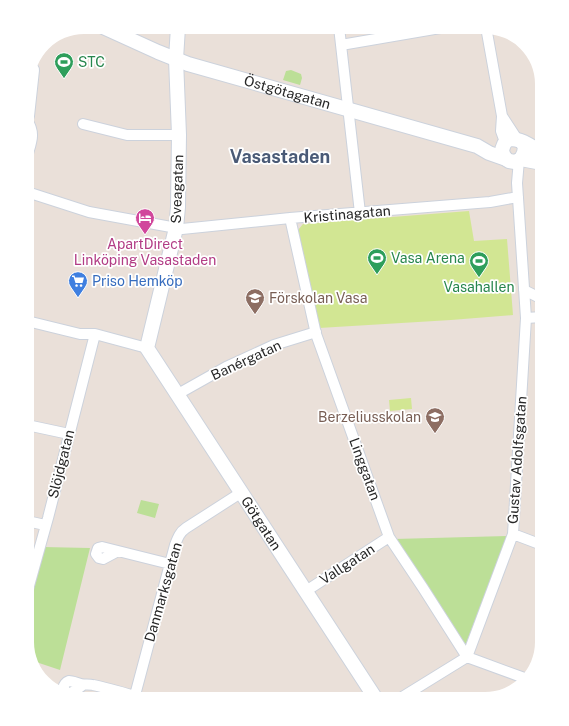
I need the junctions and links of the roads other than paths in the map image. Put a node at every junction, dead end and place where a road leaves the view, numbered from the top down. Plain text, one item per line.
1 (118, 34) edge
2 (178, 34) edge
3 (340, 34) edge
4 (405, 34) edge
5 (487, 34) edge
6 (341, 45) junction
7 (176, 59) junction
8 (348, 110) junction
9 (83, 124) dead end
10 (179, 135) junction
11 (512, 142) junction
12 (477, 146) junction
13 (535, 148) edge
14 (514, 160) junction
15 (535, 162) edge
16 (34, 194) edge
17 (518, 197) junction
18 (360, 213) junction
19 (290, 218) junction
20 (176, 228) junction
21 (524, 290) junction
22 (535, 296) edge
23 (535, 317) edge
24 (526, 318) junction
25 (34, 323) edge
26 (316, 332) junction
27 (94, 334) junction
28 (147, 348) junction
29 (178, 394) junction
30 (34, 426) edge
31 (69, 434) junction
32 (242, 492) junction
33 (34, 522) edge
34 (46, 525) junction
35 (513, 534) junction
36 (389, 537) junction
37 (535, 542) edge
38 (118, 551) dead end
39 (170, 564) junction
40 (34, 568) edge
41 (306, 591) junction
42 (467, 657) junction
43 (520, 677) edge
44 (83, 685) dead end
45 (118, 692) edge
46 (136, 692) edge
47 (371, 692) edge
48 (410, 692) edge

1 - 7 street, Östgötagatan
2 - 7 street, Sveagatan
3 - 6 street
4 - 6 street
5 - 11 street
6 - 8 street
7 - 8 street, Östgötagatan
7 - 10 street, Sveagatan
8 - 12 street, Östgötagatan
8 - 18 street
9 - 10 street
10 - 20 street, Sveagatan
11 - 12 street, Östgötagatan
11 - 13 street
11 - 14 street
11 - 14 street
12 - 14 street, Östgötagatan
14 - 15 street, Östgötagatan
14 - 17 street, Gustav Adolfsgatan
16 - 20 street, Kristinagatan
17 - 18 street, Kristinagatan
17 - 21 street, Gustav Adolfsgatan
18 - 19 street, Kristinagatan
19 - 20 street, Kristinagatan
19 - 26 street, Linggatan
20 - 28 street, Sveagatan
21 - 22 street
21 - 24 street, Gustav Adolfsgatan
23 - 24 street
24 - 35 street, Gustav Adolfsgatan
25 - 27 street
26 - 29 street, Banérgatan
26 - 36 street, Linggatan
27 - 28 street
27 - 31 street, Slöjdgatan
28 - 29 street, Götgatan
29 - 32 street, Götgatan
30 - 31 street
31 - 34 street, Slöjdgatan
32 - 39 street, Danmarksgatan
32 - 41 street, Götgatan
33 - 34 street
34 - 40 street, Slöjdgatan
35 - 37 street
35 - 42 street, Gustav Adolfsgatan
36 - 41 street, Vallgatan
36 - 42 street, Linggatan
38 - 39 street
39 - 46 street, Danmarksgatan
41 - 47 street, Götgatan
42 - 43 street
42 - 48 street
44 - 45 street

